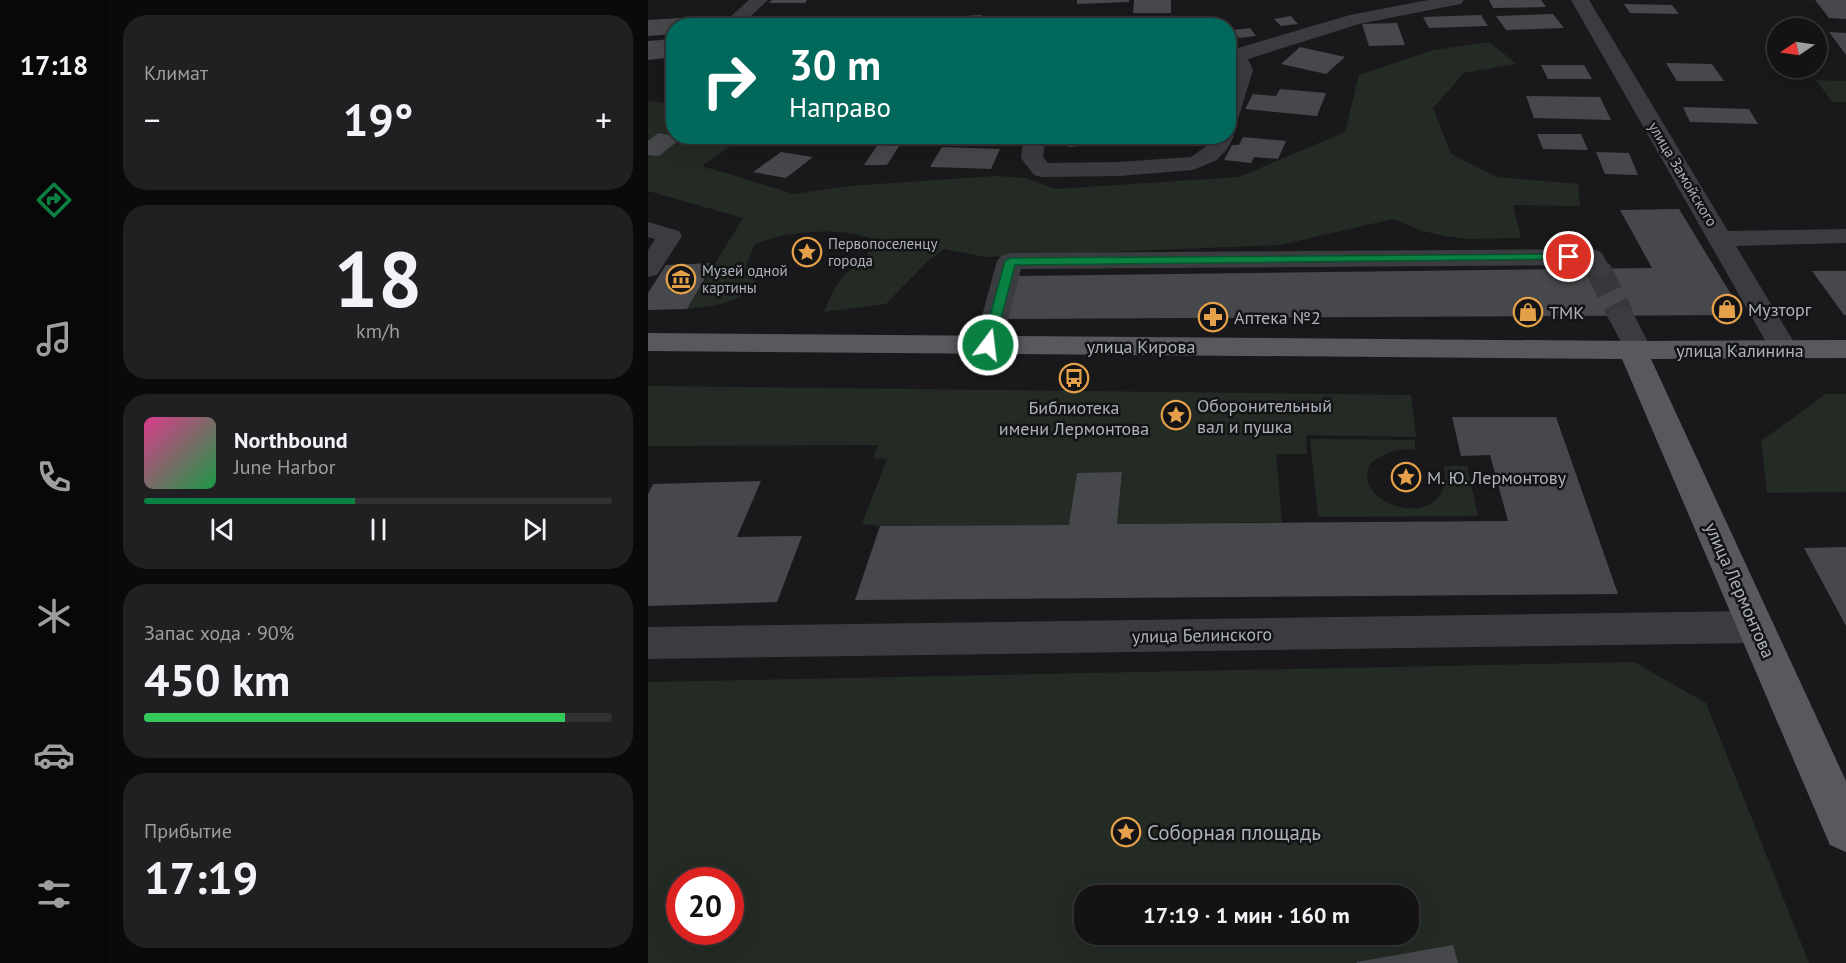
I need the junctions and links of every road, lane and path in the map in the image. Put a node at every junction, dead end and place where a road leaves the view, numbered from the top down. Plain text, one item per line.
1 (759, 0) edge
2 (1455, 0) edge
3 (1580, 0) edge
4 (738, 18) edge
5 (1236, 55) edge
6 (1236, 60) edge
7 (1236, 93) edge
8 (1034, 144) edge
9 (1220, 144) edge
10 (648, 229) edge
11 (1846, 236) edge
12 (1721, 239) junction
13 (648, 269) edge
14 (1598, 269) tunnel mouth
15 (1631, 339) junction
16 (648, 342) edge
17 (988, 345) junction
18 (1784, 349) junction
19 (1846, 349) edge
20 (1756, 627) junction
21 (648, 643) edge
22 (1846, 830) edge

1 - 4 street
2 - 5 street
3 - 12 street, улица Замойского
6 - 7 street
8 - 9 street
10 - 13 street
11 - 12 street
12 - 18 street, улица Замойского
14 - 17 street
15 - 17 main road, улица Кирова
15 - 18 main road, улица Калинина
15 - 20 main road, улица Лермонтова
16 - 17 main road, улица Кирова
18 - 19 main road, улица Калинина
20 - 21 street, улица Белинского
20 - 22 main road, улица Лермонтова

